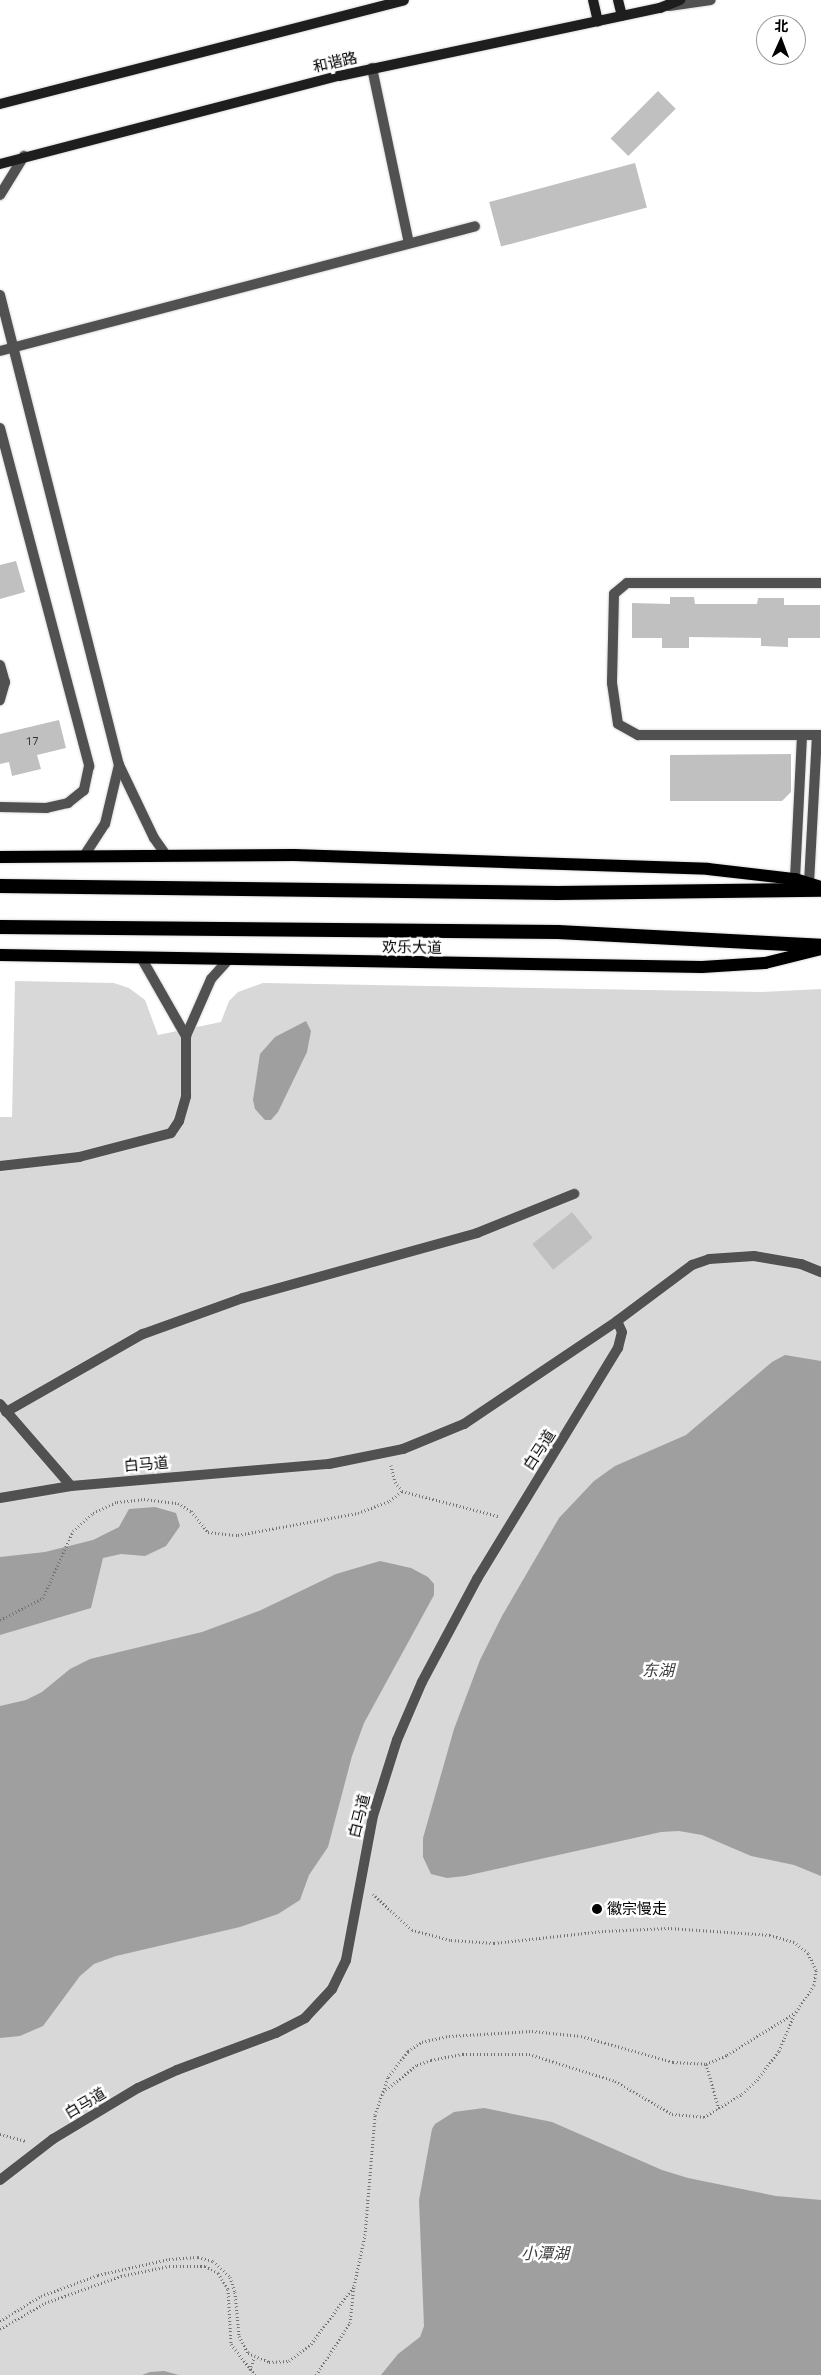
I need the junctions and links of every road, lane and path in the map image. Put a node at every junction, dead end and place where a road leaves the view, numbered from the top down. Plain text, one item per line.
1 (404, 0) edge
2 (593, 0) edge
3 (618, 0) edge
4 (680, 0) edge
5 (711, 0) edge
6 (660, 8) junction
7 (622, 16) junction
8 (598, 21) junction
9 (372, 68) junction
10 (0, 104) edge
11 (24, 156) junction
12 (0, 164) edge
13 (0, 195) edge
14 (475, 226) dead end
15 (409, 243) junction
16 (0, 295) edge
17 (12, 347) junction
18 (0, 351) edge
19 (0, 428) edge
20 (821, 583) edge
21 (0, 665) edge
22 (0, 700) edge
23 (802, 735) junction
24 (819, 735) edge
25 (119, 765) junction
26 (0, 807) edge
27 (166, 855) junction
28 (84, 856) junction
29 (0, 857) edge
30 (795, 879) junction
31 (0, 886) edge
32 (817, 887) edge
33 (0, 927) edge
34 (821, 948) edge
35 (0, 956) edge
36 (142, 959) junction
37 (228, 960) junction
38 (186, 1036) junction
39 (0, 1166) edge
40 (574, 1194) dead end
41 (821, 1272) edge
42 (616, 1321) junction
43 (3, 1408) edge
44 (388, 1452) junction
45 (71, 1486) junction
46 (402, 1492) junction
47 (0, 1498) edge
48 (513, 1520) junction
49 (0, 1620) edge
50 (360, 1884) junction
51 (796, 2012) junction
52 (706, 2064) junction
53 (382, 2092) junction
54 (719, 2109) junction
55 (0, 2134) edge
56 (38, 2150) junction
57 (0, 2180) edge
58 (192, 2257) junction
59 (191, 2264) junction
60 (354, 2286) junction
61 (56, 2291) junction
62 (59, 2297) junction
63 (0, 2321) edge
64 (0, 2329) edge
65 (254, 2358) junction
66 (250, 2370) junction
67 (255, 2375) edge
68 (316, 2375) edge

1 - 10 main road
2 - 8 main road
3 - 7 main road
4 - 6 main road, 和谐路
5 - 6 street
6 - 7 main road, 和谐路
7 - 8 main road, 和谐路
8 - 9 main road, 和谐路
9 - 11 main road, 和谐路
9 - 15 street
11 - 12 main road, 和谐路
11 - 13 street
14 - 15 street
15 - 17 street
16 - 17 street
17 - 18 street
17 - 25 street
19 - 26 street
20 - 23 street
21 - 22 street
23 - 24 street
23 - 30 street
24 - 32 street
25 - 27 street
25 - 28 street
27 - 28 main road
27 - 30 main road
28 - 29 main road
30 - 32 main road
31 - 32 highway
33 - 34 highway, 欢乐大道
34 - 37 main road, 欢乐大道
35 - 36 main road, 欢乐大道
36 - 37 main road, 欢乐大道
36 - 38 street
37 - 38 street
38 - 39 street
40 - 43 street
41 - 42 street, 白马道
42 - 44 street, 白马道
42 - 48 street, 白马道
43 - 45 street
44 - 45 street, 白马道
44 - 46 path
45 - 47 street, 白马道
46 - 48 path
46 - 49 path
48 - 50 street, 白马道
50 - 51 path
50 - 56 street, 白马道
51 - 52 path
51 - 54 path
52 - 53 path
52 - 54 path
53 - 54 path
53 - 60 path
55 - 56 path
56 - 57 street, 白马道
58 - 59 path
58 - 61 path
58 - 65 path
59 - 62 path
59 - 66 path
60 - 65 path
60 - 68 path
61 - 62 path
61 - 63 path
62 - 64 path
65 - 66 path
66 - 67 path

